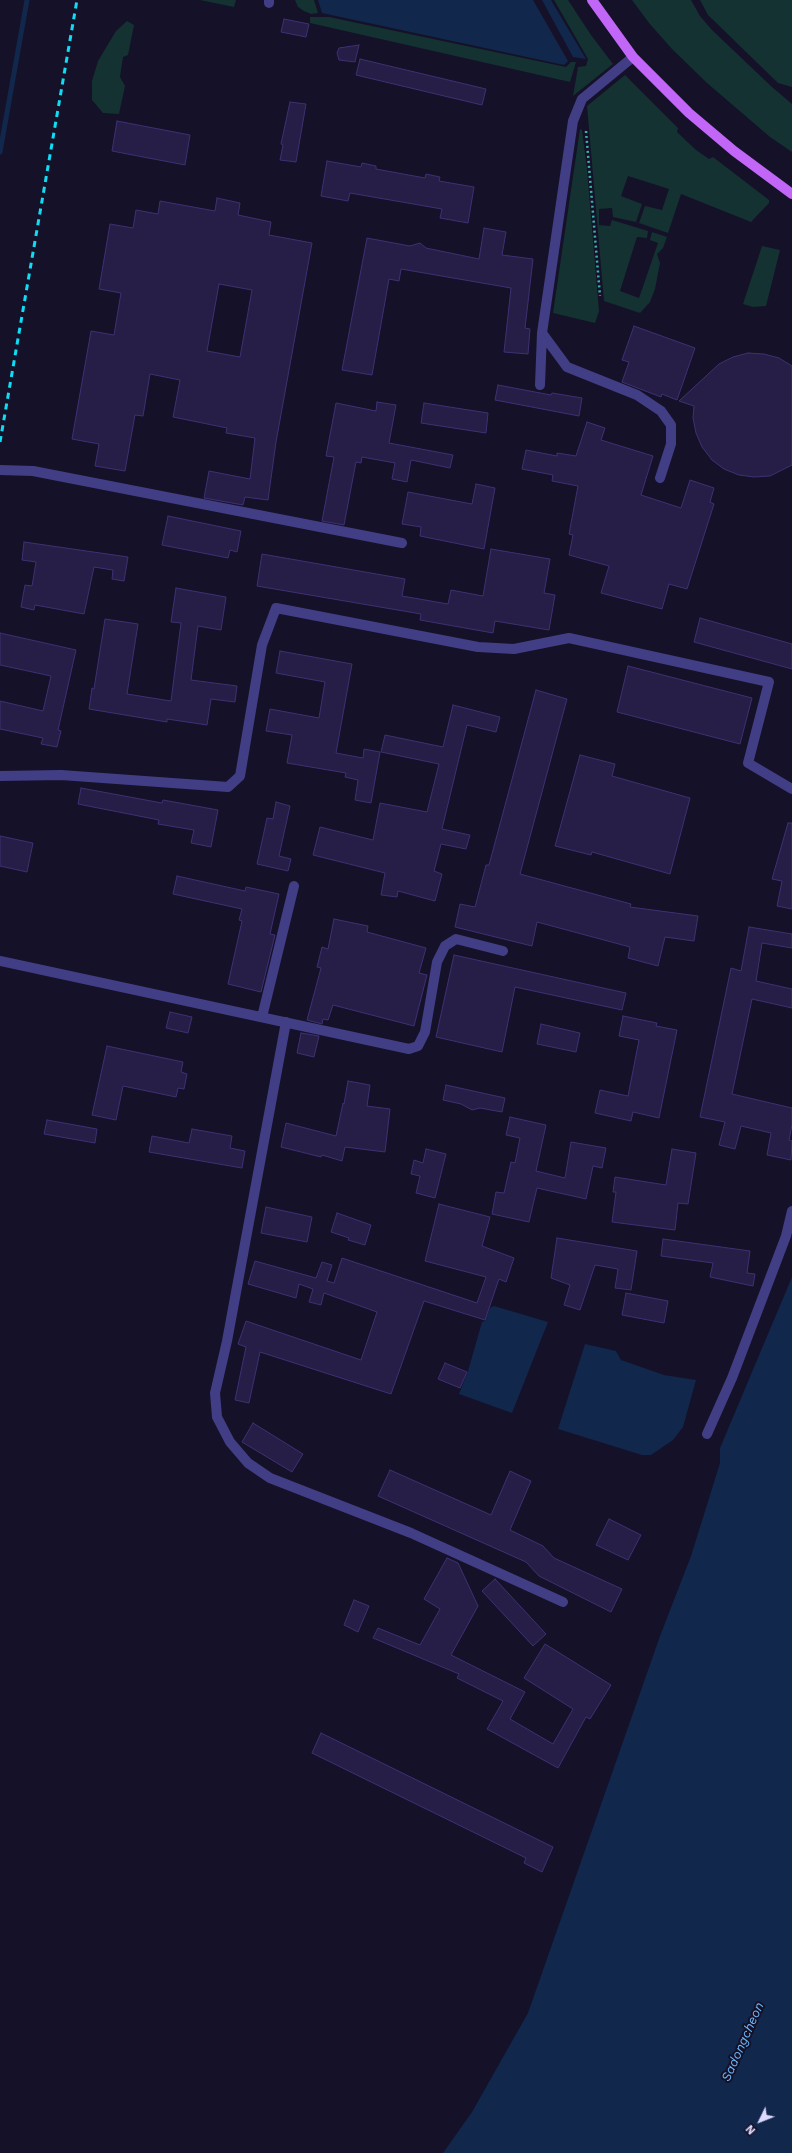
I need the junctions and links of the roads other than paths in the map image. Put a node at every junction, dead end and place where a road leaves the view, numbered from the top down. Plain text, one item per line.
1 (592, 0) edge
2 (634, 57) junction
3 (792, 194) edge
4 (542, 333) junction
5 (540, 385) dead end
6 (0, 470) edge
7 (660, 478) dead end
8 (402, 543) dead end
9 (0, 776) edge
10 (792, 789) edge
11 (294, 886) dead end
12 (503, 951) dead end
13 (0, 961) edge
14 (262, 1017) junction
15 (286, 1022) junction
16 (792, 1211) edge
17 (707, 1434) dead end
18 (563, 1602) dead end

1 - 2 main road
2 - 3 main road
2 - 4 street
4 - 5 street
4 - 7 street
6 - 8 street
9 - 10 street
11 - 14 street
12 - 15 street
13 - 14 street
14 - 15 street
15 - 18 street
16 - 17 street

